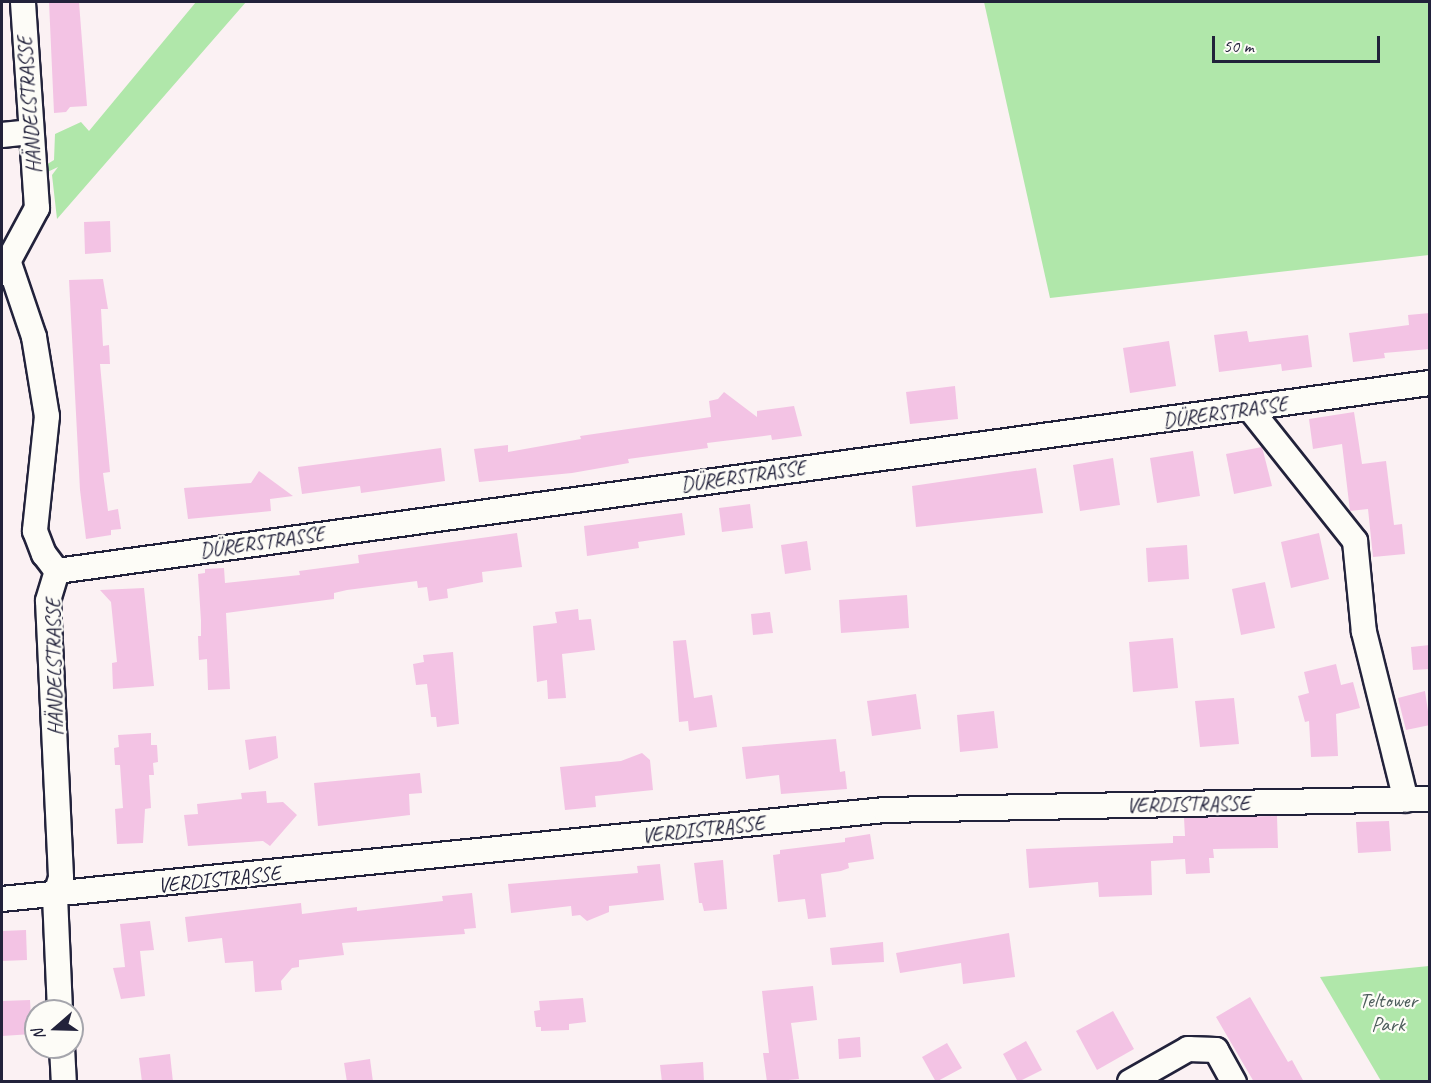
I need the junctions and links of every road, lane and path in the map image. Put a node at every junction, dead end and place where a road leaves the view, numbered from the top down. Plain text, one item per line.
1 (23, 2) edge
2 (30, 132) junction
3 (2, 135) edge
4 (5, 268) edge
5 (1430, 383) edge
6 (1250, 409) junction
7 (57, 571) junction
8 (1418, 799) edge
9 (54, 896) junction
10 (2, 899) edge
11 (59, 999) edge
12 (63, 1059) edge
13 (64, 1082) edge
14 (1131, 1082) edge
15 (1234, 1082) edge

1 - 2 street, HÄNDELSTRASSE
2 - 3 street
2 - 4 street, HÄNDELSTRASSE
4 - 7 street, HÄNDELSTRASSE
5 - 6 street, DÜRERSTRASSE
6 - 7 street, DÜRERSTRASSE
6 - 8 street, VERDISTRASSE
7 - 9 street, HÄNDELSTRASSE
8 - 9 street, VERDISTRASSE
9 - 10 street, VERDISTRASSE
9 - 11 street, HÄNDELSTRASSE
12 - 13 street
14 - 15 street

